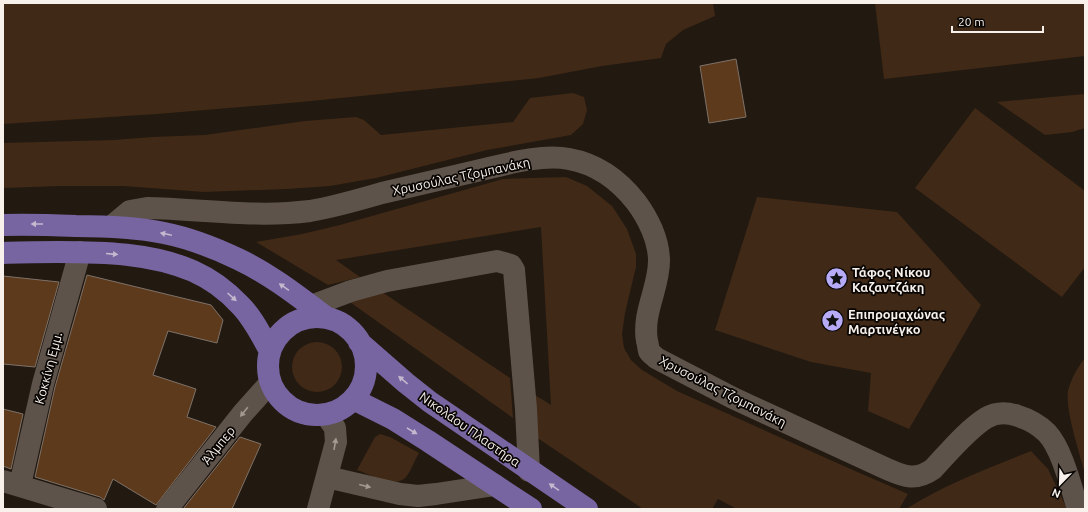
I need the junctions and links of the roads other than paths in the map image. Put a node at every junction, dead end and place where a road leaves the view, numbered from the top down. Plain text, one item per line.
1 (3, 225) edge
2 (112, 226) junction
3 (80, 252) junction
4 (3, 253) edge
5 (319, 312) junction
6 (359, 341) junction
7 (270, 351) junction
8 (270, 383) junction
9 (354, 399) junction
10 (326, 415) junction
11 (530, 470) junction
12 (327, 476) junction
13 (12, 483) edge
14 (495, 485) junction
15 (96, 509) edge
16 (167, 509) edge
17 (318, 509) edge
18 (531, 509) edge
19 (587, 509) edge
20 (1078, 509) edge

2 -> 1 main road
5 -> 2 main road
2 - 20 street, Χρυσούλας Τζομπανάκη
3 - 4 main road
3 -> 7 main road
3 - 13 street, Κοκκίνη Εμμ.
5 - 6 main road
5 - 7 main road
5 - 11 street
6 - 9 main road
11 -> 6 main road, Νικολάου Πλαστήρα
7 - 8 main road
8 - 10 main road
8 -> 16 street, Άλμπερ
9 - 10 main road
9 -> 14 main road
12 -> 10 street
19 -> 11 main road, Νικολάου Πλαστήρα
12 -> 14 street
12 - 17 street
13 - 15 street
14 - 18 main road

